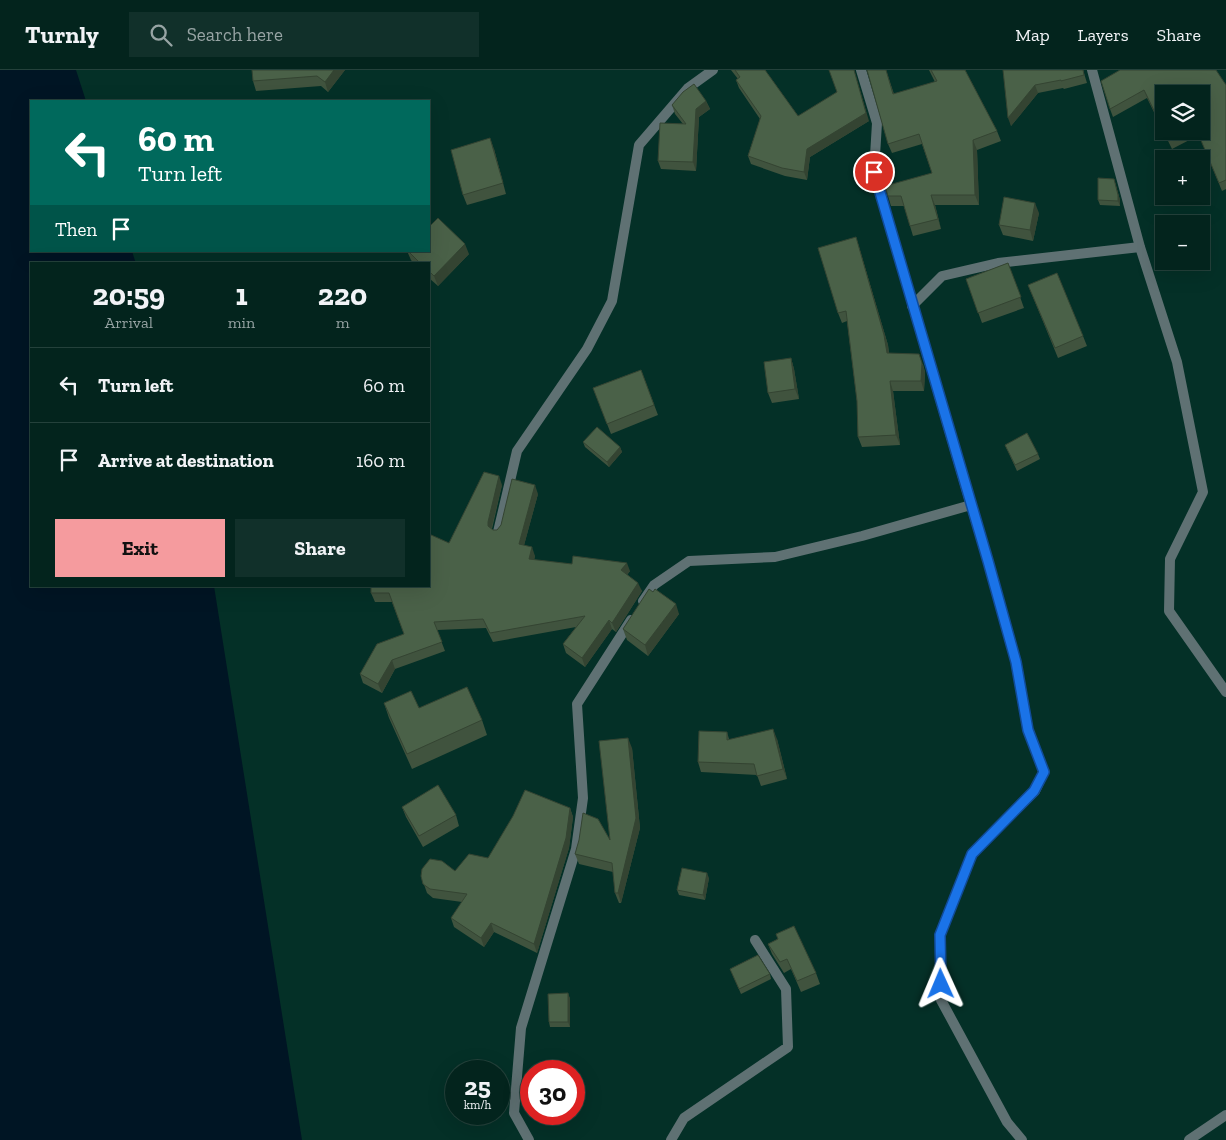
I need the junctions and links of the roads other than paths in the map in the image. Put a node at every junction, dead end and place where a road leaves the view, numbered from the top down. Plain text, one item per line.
1 (713, 70) edge
2 (861, 70) edge
3 (1092, 70) edge
4 (1140, 247) junction
5 (912, 306) junction
6 (971, 505) junction
7 (498, 532) edge
8 (1226, 692) edge
9 (755, 940) dead end
10 (1226, 1115) edge
11 (529, 1140) edge
12 (671, 1140) edge
13 (1022, 1140) edge
14 (1189, 1140) edge

1 - 7 street
2 - 5 street
3 - 4 street
4 - 5 street
4 - 8 street
5 - 6 street
6 - 11 street
6 - 13 street
9 - 12 street
10 - 14 street

